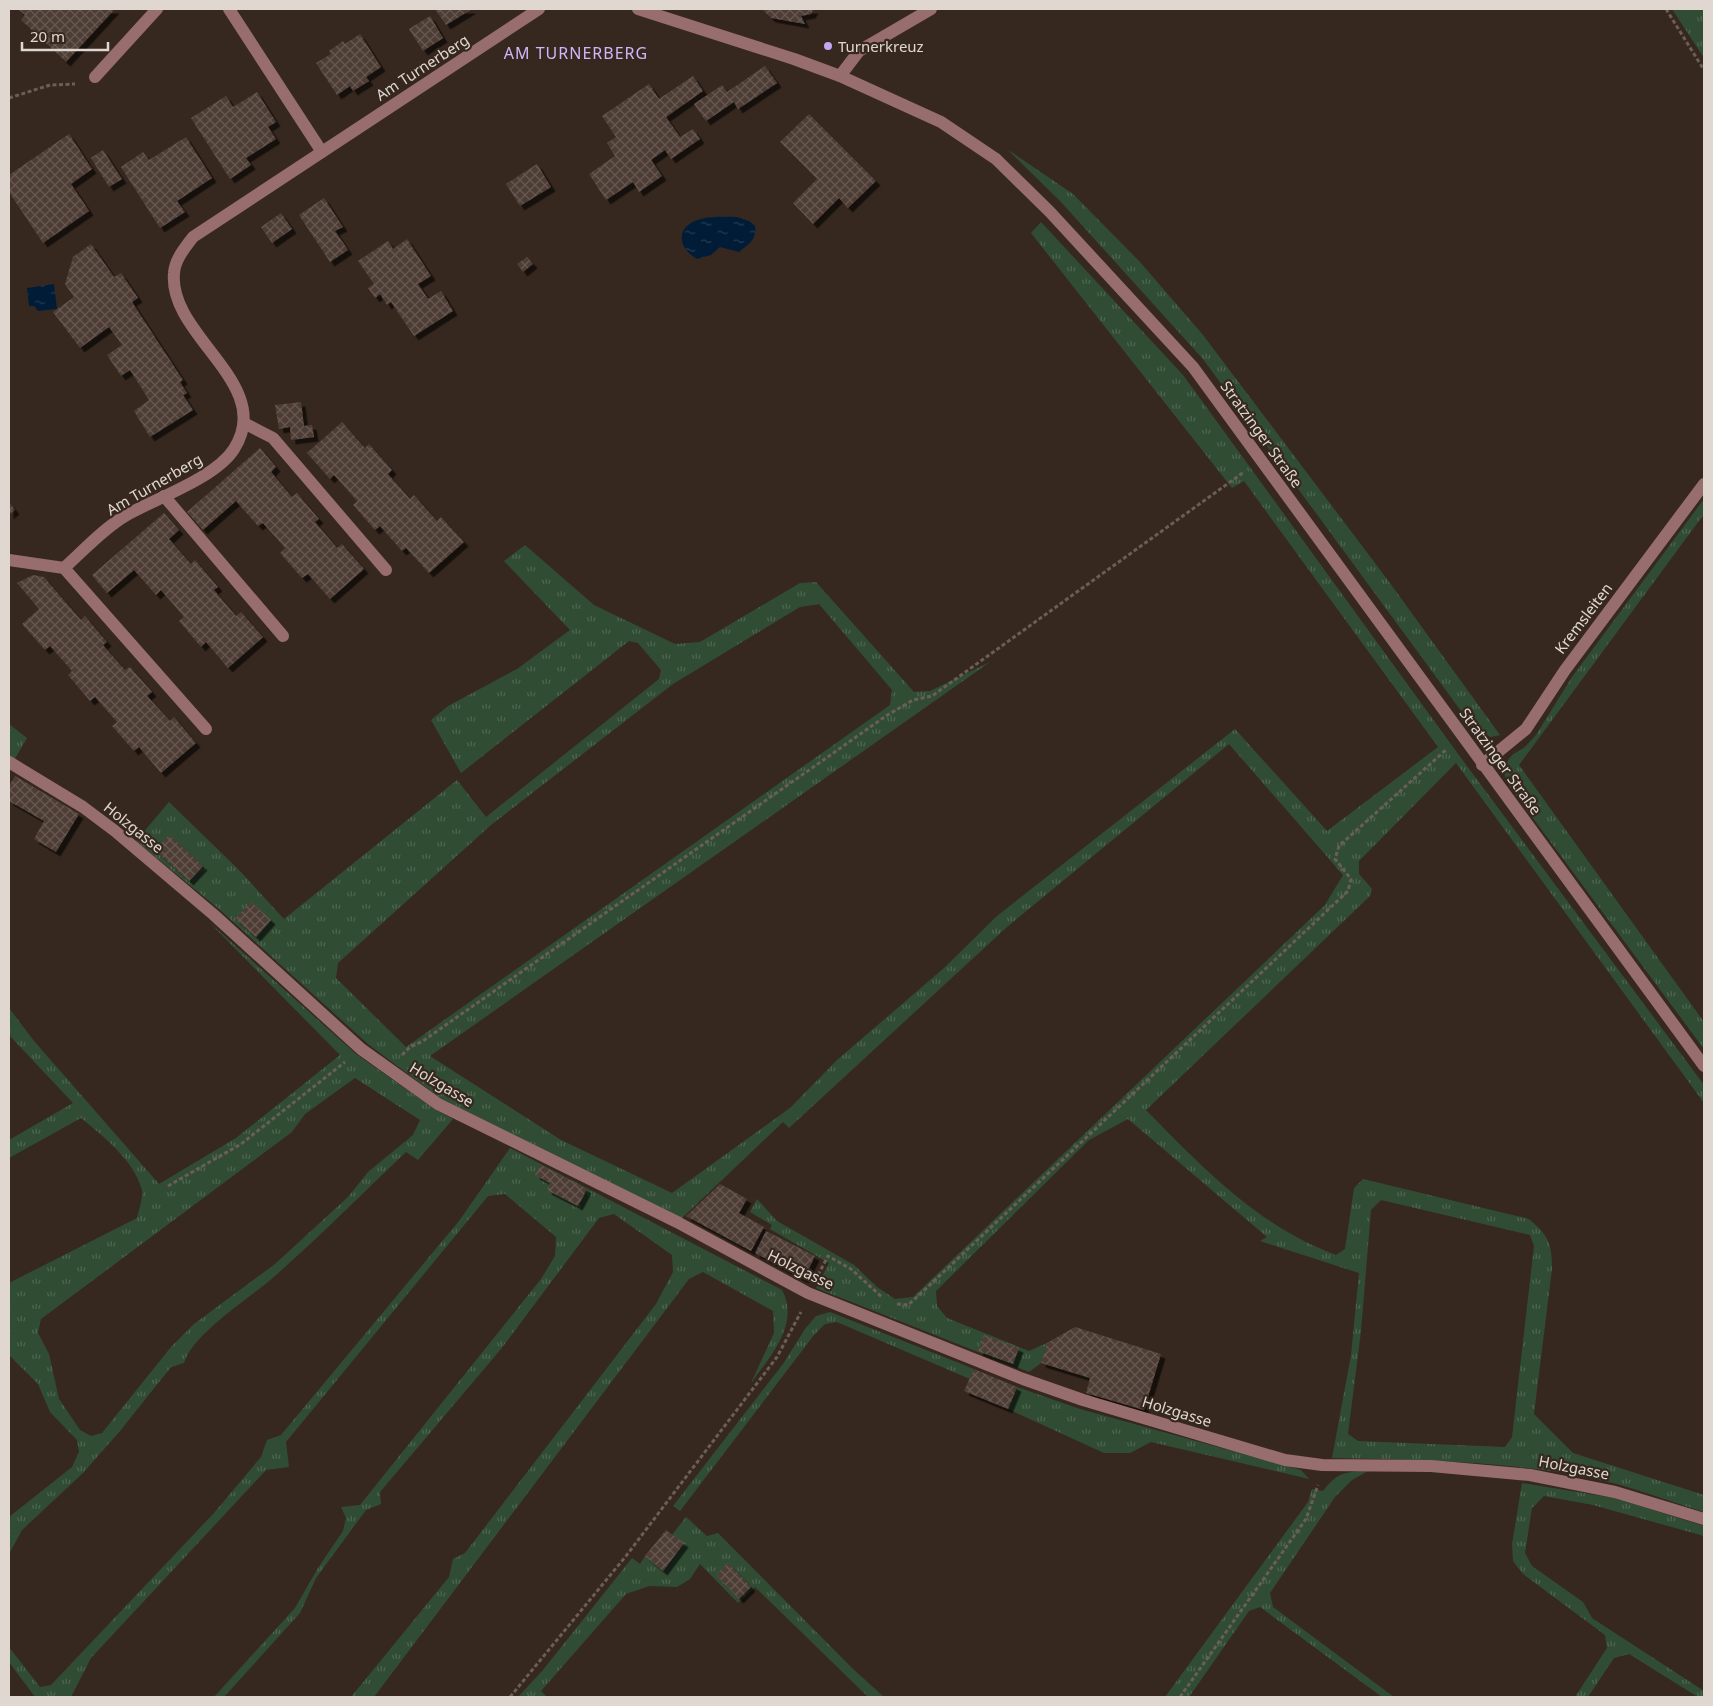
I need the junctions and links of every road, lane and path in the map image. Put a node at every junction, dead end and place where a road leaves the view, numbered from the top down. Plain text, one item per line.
1 (157, 9) edge
2 (229, 9) edge
3 (539, 9) edge
4 (638, 9) edge
5 (931, 9) edge
6 (1666, 9) edge
7 (1704, 70) edge
8 (840, 76) junction
9 (95, 77) joint
10 (9, 98) edge
11 (322, 152) junction
12 (244, 422) junction
13 (1261, 460) junction
14 (1704, 484) edge
15 (164, 496) junction
16 (9, 560) edge
17 (64, 568) junction
18 (386, 570) dead end
19 (283, 636) dead end
20 (206, 730) dead end
21 (1462, 735) junction
22 (9, 762) edge
23 (1482, 765) junction
24 (361, 1049) junction
25 (1704, 1066) edge
26 (403, 1080) junction
27 (168, 1186) dead end
28 (828, 1256) dead end
29 (808, 1293) junction
30 (1322, 1465) junction
31 (1704, 1520) edge
32 (510, 1697) edge
33 (1180, 1697) edge

1 - 9 street
2 - 11 street
3 - 11 street, Am Turnerberg
4 - 8 street, Stratzinger Straße
5 - 8 street
6 - 7 path
8 - 13 street, Stratzinger Straße
9 - 10 path
11 - 12 street, Am Turnerberg
12 - 15 street, Am Turnerberg
12 - 18 street
13 - 21 street, Stratzinger Straße
13 - 26 path
14 - 23 street, Kremsleiten
15 - 17 street, Am Turnerberg
15 - 19 street
16 - 17 street
17 - 20 street
21 - 23 street, Stratzinger Straße
21 - 28 path
22 - 24 street, Holzgasse
23 - 25 street, Stratzinger Straße
24 - 26 street, Holzgasse
24 - 27 path
26 - 29 street, Holzgasse
29 - 30 street, Holzgasse
29 - 32 path
30 - 31 street, Holzgasse
30 - 33 path

